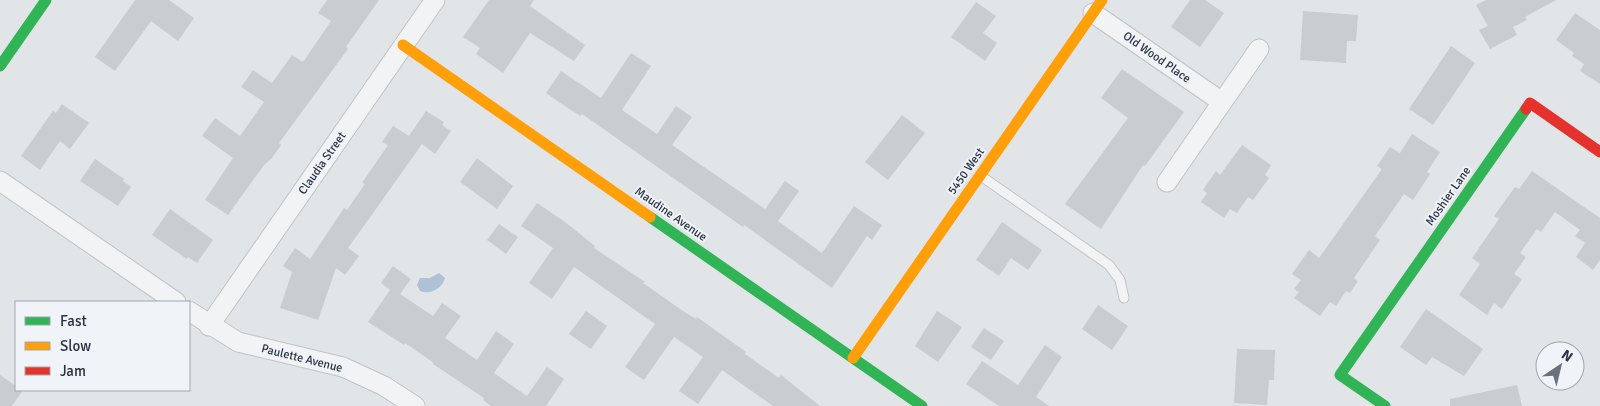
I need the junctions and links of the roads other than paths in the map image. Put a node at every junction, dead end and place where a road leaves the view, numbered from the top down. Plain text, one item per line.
1 (46, 0) edge
2 (434, 0) edge
3 (1097, 6) edge
4 (404, 45) junction
5 (1259, 49) dead end
6 (0, 66) edge
7 (1222, 102) junction
8 (1600, 152) edge
9 (980, 175) junction
10 (0, 181) edge
11 (1167, 182) dead end
12 (1124, 298) dead end
13 (175, 301) edge
14 (190, 312) edge
15 (210, 326) junction
16 (853, 358) junction
17 (415, 406) edge
18 (922, 406) edge
19 (1385, 406) edge

1 - 6 street
2 - 4 street, Claudia Street
3 - 7 street, Old Wood Place
3 - 9 street, 5450 West
4 - 15 street, Claudia Street
4 - 16 street, Maudine Avenue
5 - 7 street
7 - 11 street
8 - 19 street, Moshier Lane
9 - 12 lane
9 - 16 street, 5450 West
10 - 13 street
14 - 15 street, Paulette Avenue
15 - 17 street, Paulette Avenue
16 - 18 street, Maudine Avenue

